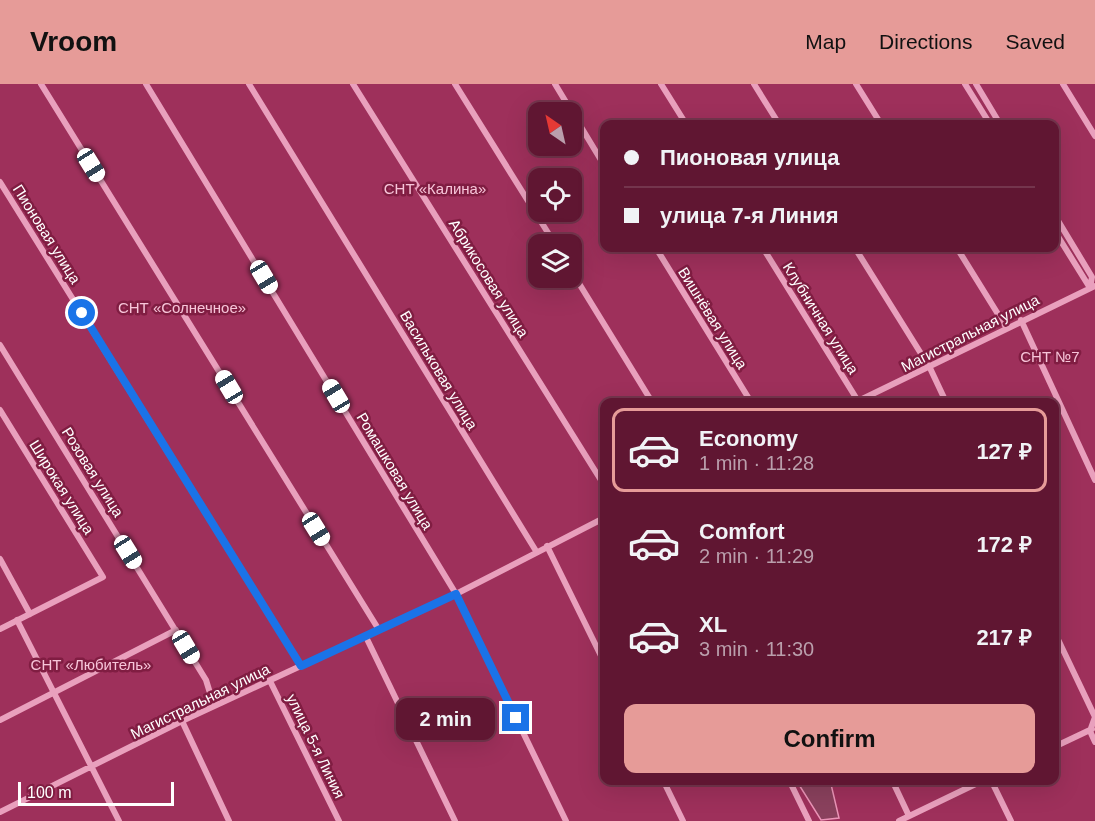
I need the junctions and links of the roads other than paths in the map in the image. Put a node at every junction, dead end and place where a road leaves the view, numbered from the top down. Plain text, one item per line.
1 (41, 84) edge
2 (146, 84) edge
3 (249, 84) edge
4 (353, 84) edge
5 (455, 84) edge
6 (555, 84) edge
7 (661, 84) edge
8 (754, 84) edge
9 (856, 84) edge
10 (965, 84) edge
11 (976, 84) edge
12 (1063, 84) edge
13 (684, 120) edge
14 (776, 120) edge
15 (878, 120) edge
16 (988, 120) edge
17 (998, 120) edge
18 (1095, 136) edge
19 (600, 158) edge
20 (0, 182) edge
21 (1059, 222) edge
22 (549, 234) edge
23 (1059, 237) edge
24 (658, 252) edge
25 (765, 252) edge
26 (858, 252) edge
27 (959, 252) edge
28 (1093, 287) edge
29 (582, 288) edge
30 (1021, 320) junction
31 (1006, 327) junction
32 (0, 345) edge
33 (930, 368) junction
34 (650, 398) edge
35 (749, 398) edge
36 (855, 398) edge
37 (866, 398) edge
38 (944, 398) edge
39 (1057, 398) edge
40 (1059, 402) edge
41 (0, 410) edge
42 (600, 479) edge
43 (1095, 480) edge
44 (600, 520) edge
45 (547, 546) junction
46 (536, 551) junction
47 (0, 559) edge
48 (456, 594) junction
49 (30, 614) junction
50 (17, 620) junction
51 (0, 628) edge
52 (176, 630) junction
53 (379, 630) junction
54 (366, 637) junction
55 (1059, 641) edge
56 (600, 654) edge
57 (301, 666) junction
58 (270, 681) junction
59 (55, 691) junction
60 (214, 706) junction
61 (0, 720) edge
62 (182, 721) junction
63 (1092, 729) edge
64 (1095, 742) edge
65 (1059, 745) edge
66 (93, 767) junction
67 (665, 785) edge
68 (791, 785) edge
69 (894, 785) edge
70 (974, 785) edge
71 (993, 785) edge
72 (0, 812) edge
73 (909, 816) junction
74 (119, 821) edge
75 (229, 821) edge
76 (339, 821) edge
77 (455, 821) edge
78 (566, 821) edge
79 (683, 821) edge
80 (809, 821) edge
81 (899, 821) edge
82 (1011, 821) edge

1 - 53 street
2 - 48 street, Ромашковая улица
3 - 46 street, Васильковая улица
4 - 42 street, Абрикосовая улица
5 - 22 street
6 - 19 street
7 - 13 street
8 - 14 street
9 - 15 street
10 - 16 street
11 - 17 street
12 - 18 street
20 - 57 street, Пионовая улица
21 - 28 street
23 - 28 street
24 - 35 street, Вишнёвая улица
25 - 36 street, Клубничная улица
26 - 33 street
27 - 31 street
28 - 30 street, Магистральная улица
29 - 34 street
30 - 31 street, Магистральная улица
30 - 39 street
31 - 33 street, Магистральная улица
32 - 52 street, Розовая улица
33 - 37 street, Магистральная улица
33 - 38 street
40 - 43 street
41 - 49 street, Широкая улица
44 - 45 street, Магистральная улица
45 - 46 street, Магистральная улица
45 - 56 street
46 - 48 street, Магистральная улица
47 - 49 street
48 - 53 street, Магистральная улица
48 - 78 street, Ромашковая улица
49 - 50 street
50 - 51 street
50 - 59 street
52 - 59 street
52 - 60 street, Розовая улица
53 - 54 street, Магистральная улица
54 - 57 street, Магистральная улица
54 - 77 street
55 - 63 street
57 - 58 street, Магистральная улица
58 - 60 street, Магистральная улица
58 - 76 street, улица 5-я Линия
59 - 61 street
59 - 66 street
60 - 62 street, Магистральная улица
62 - 66 street, Магистральная улица
62 - 75 street
63 - 64 street
63 - 65 street
66 - 72 street, Магистральная улица
66 - 74 street
67 - 79 street
68 - 80 street
69 - 73 street
70 - 73 street
71 - 82 street
73 - 81 street

